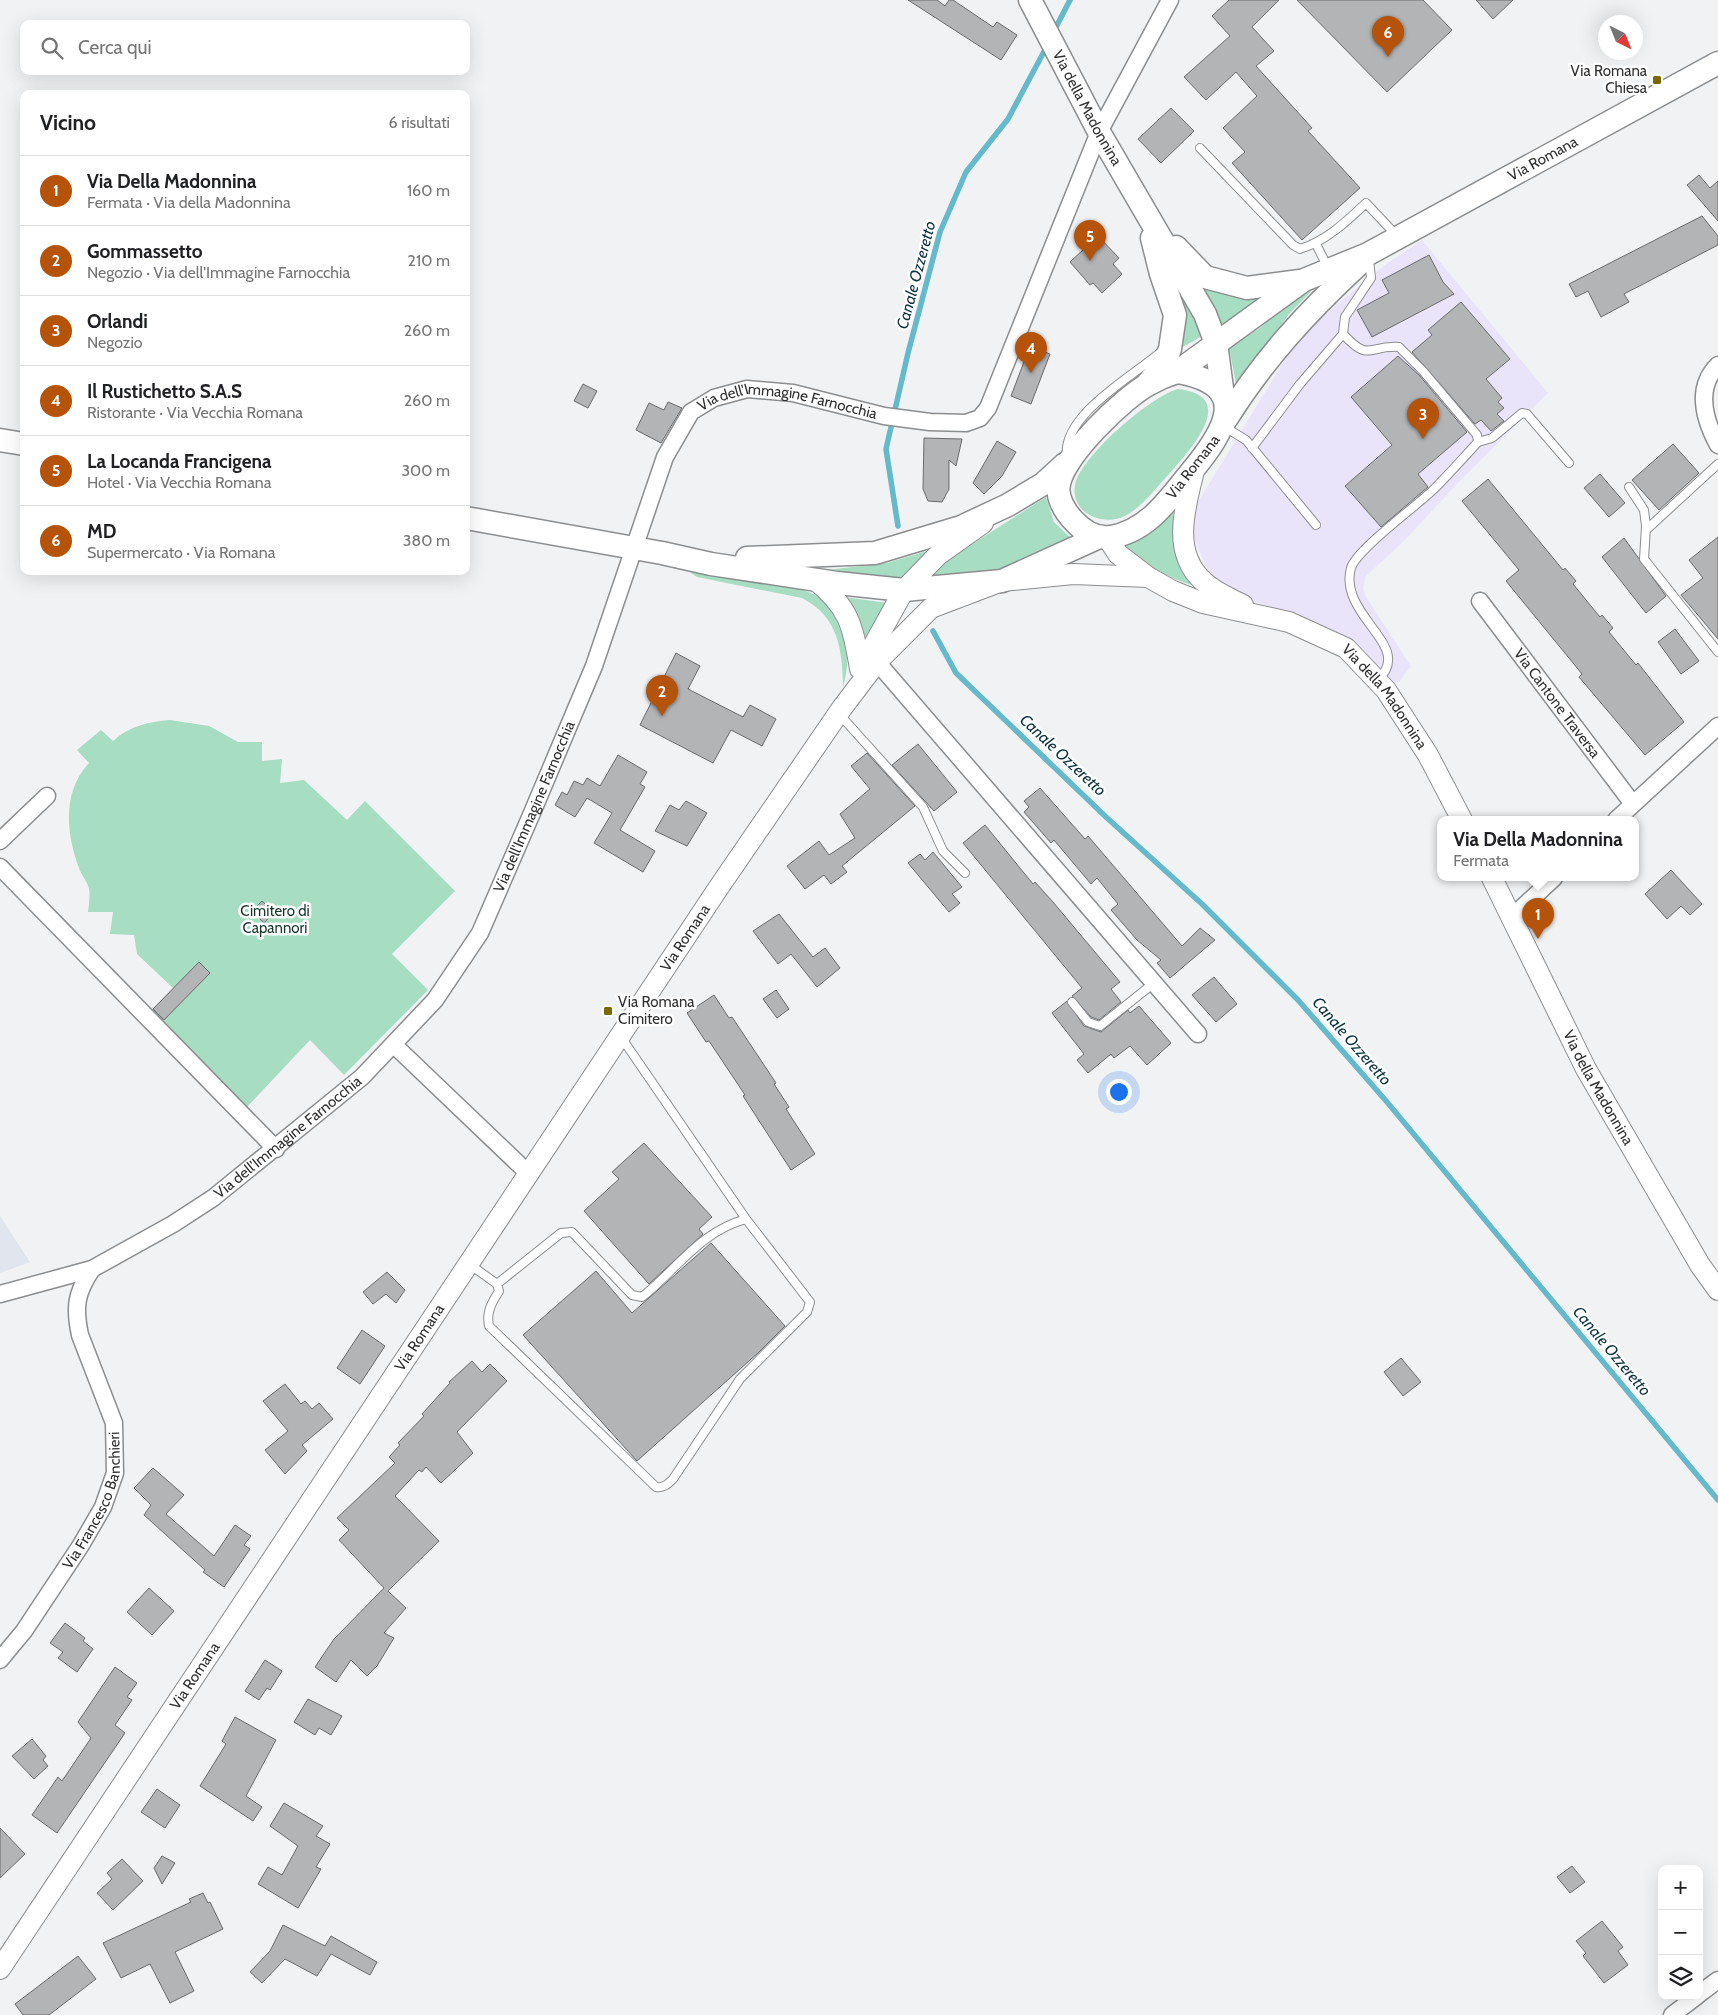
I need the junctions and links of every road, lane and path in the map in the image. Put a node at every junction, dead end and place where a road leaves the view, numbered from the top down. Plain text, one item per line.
1 (1030, 0) edge
2 (1170, 0) edge
3 (1718, 63) edge
4 (1099, 132) junction
5 (1200, 148) dead end
6 (1147, 215) junction
7 (1398, 238) junction
8 (1316, 244) junction
9 (1368, 254) junction
10 (1329, 270) junction
11 (1304, 280) junction
12 (1343, 334) junction
13 (1216, 343) junction
14 (1171, 344) junction
15 (1718, 365) edge
16 (1177, 372) junction
17 (1147, 384) junction
18 (1223, 396) junction
19 (1224, 424) junction
20 (0, 440) edge
21 (1478, 442) junction
22 (20, 443) edge
23 (1718, 445) edge
24 (1252, 448) junction
25 (1067, 462) junction
26 (1569, 462) dead end
27 (1718, 464) edge
28 (1195, 467) junction
29 (1629, 487) dead end
30 (1008, 505) junction
31 (470, 519) edge
32 (1316, 525) dead end
33 (1646, 530) junction
34 (1103, 537) junction
35 (633, 547) junction
36 (696, 559) junction
37 (1148, 577) junction
38 (814, 579) junction
39 (1002, 581) junction
40 (904, 590) junction
41 (1480, 601) dead end
42 (1268, 616) junction
43 (1718, 652) edge
44 (869, 665) junction
45 (1378, 681) junction
46 (840, 711) junction
47 (1718, 726) edge
48 (47, 796) dead end
49 (1633, 804) junction
50 (1460, 816) edge
51 (1620, 816) edge
52 (0, 841) edge
53 (0, 867) edge
54 (965, 873) dead end
55 (1494, 881) edge
56 (1551, 881) edge
57 (1512, 917) junction
58 (1154, 983) junction
59 (1072, 1002) dead end
60 (1198, 1034) dead end
61 (620, 1036) junction
62 (394, 1046) junction
63 (276, 1149) junction
64 (528, 1173) junction
65 (746, 1219) junction
66 (469, 1264) junction
67 (92, 1269) junction
68 (497, 1284) junction
69 (1718, 1290) edge
70 (0, 1294) edge
71 (0, 1660) edge
72 (0, 1969) edge
73 (1718, 1980) edge
74 (1703, 1991) edge
75 (1692, 2000) edge
76 (1672, 2015) edge

1 - 4 main road, Via della Madonnina
2 - 4 street, Via dell'Immagine Farnocchia
3 - 7 main road, Via Romana
4 - 6 main road, Via della Madonnina
4 - 35 street, Via dell'Immagine Farnocchia
5 - 8 lane
6 - 11 main road
6 - 13 main road, Via Romana
6 - 14 main road
7 - 8 lane
7 - 9 main road, Via Romana
8 - 10 lane
9 - 10 main road
9 - 12 lane
9 - 19 main road
10 - 11 main road
11 - 13 main road
12 - 21 lane
12 - 24 lane
13 - 16 main road
13 - 18 main road, Via Romana
14 - 17 main road
14 - 25 lane
15 - 23 street
16 - 17 main road
16 - 18 main road
17 - 25 main road
18 - 19 main road, Via Romana
19 - 24 lane
19 - 28 main road, Via Romana
20 - 22 main road
21 - 26 lane
21 - 45 lane
24 - 32 lane
25 - 30 main road
25 - 34 main road
27 - 33 lane
28 - 34 main road, Via Romana
28 - 42 street
29 - 33 lane
30 - 36 main road
30 - 40 street
31 - 35 main road
33 - 43 lane
34 - 37 street
34 - 39 main road, Via Romana
35 - 36 main road
35 - 62 street, Via dell'Immagine Farnocchia
36 - 38 main road, Via Romana
37 - 39 street
37 - 42 street
38 - 40 main road, Via Romana
38 - 44 street
39 - 40 main road, Via Romana
39 - 44 street
40 - 44 street
41 - 49 street, Via Cantone Traversa
42 - 45 street, Via della Madonnina
44 - 46 street, Via Romana
44 - 58 street
45 - 50 street, Via della Madonnina
46 - 54 lane
46 - 61 street, Via Romana
47 - 49 street
48 - 52 street
49 - 51 street
53 - 63 street
55 - 57 street, Via della Madonnina
56 - 57 street
57 - 69 street, Via della Madonnina
58 - 59 lane
58 - 60 street
61 - 64 street, Via Romana
61 - 65 lane
62 - 63 street, Via dell'Immagine Farnocchia
62 - 64 street
63 - 67 street, Via dell'Immagine Farnocchia
64 - 66 street, Via Romana
65 - 68 lane
65 - 68 lane
66 - 68 lane
66 - 72 street, Via Romana
67 - 70 street, Via dell'Immagine Farnocchia
67 - 71 street, Via Francesco Banchieri
73 - 74 street
75 - 76 street

